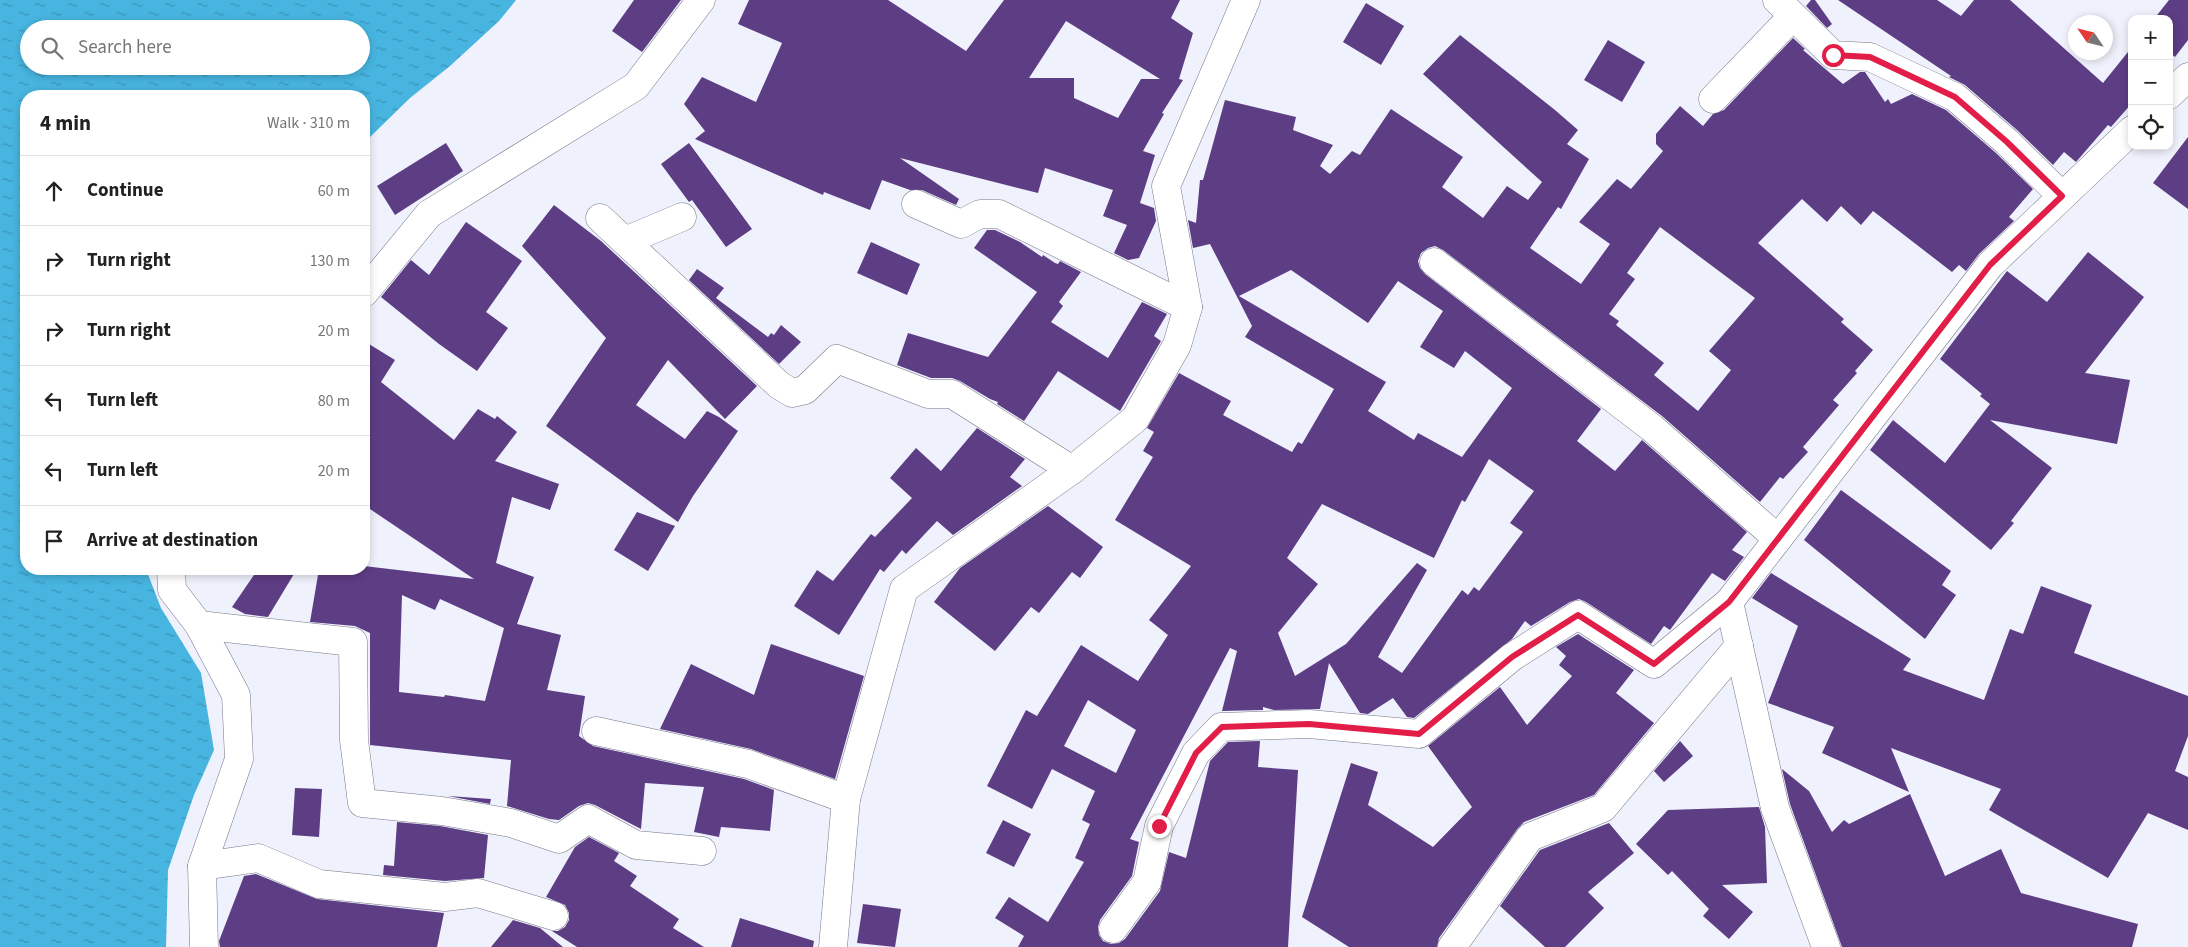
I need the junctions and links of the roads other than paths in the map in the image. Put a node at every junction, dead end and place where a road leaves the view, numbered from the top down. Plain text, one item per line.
1 (701, 0) edge
2 (1246, 0) edge
3 (1785, 8) edge
4 (2188, 77) edge
5 (2173, 91) edge
6 (1713, 99) dead end
7 (2128, 134) edge
8 (2062, 196) junction
9 (916, 204) dead end
10 (682, 217) dead end
11 (600, 218) dead end
12 (625, 241) junction
13 (1434, 262) dead end
14 (370, 286) edge
15 (1188, 307) junction
16 (1072, 470) junction
17 (1778, 539) junction
18 (171, 575) edge
19 (1729, 602) junction
20 (199, 625) junction
21 (1739, 646) junction
22 (596, 731) dead end
23 (846, 799) junction
24 (702, 852) dead end
25 (202, 866) junction
26 (554, 916) dead end
27 (1113, 929) dead end
28 (204, 947) edge
29 (833, 947) edge
30 (1452, 947) edge
31 (1826, 947) edge

1 - 14 street
2 - 15 street
3 - 6 street
3 - 8 street
4 - 5 street
7 - 8 street
8 - 17 street
9 - 15 street
10 - 12 street
11 - 12 street
12 - 16 street
13 - 17 street
15 - 16 street
16 - 23 street
17 - 19 street
18 - 20 street
19 - 21 street
19 - 27 street
20 - 24 street
20 - 25 street
21 - 30 street
21 - 31 street
22 - 23 street
23 - 29 street
25 - 26 street
25 - 28 street

